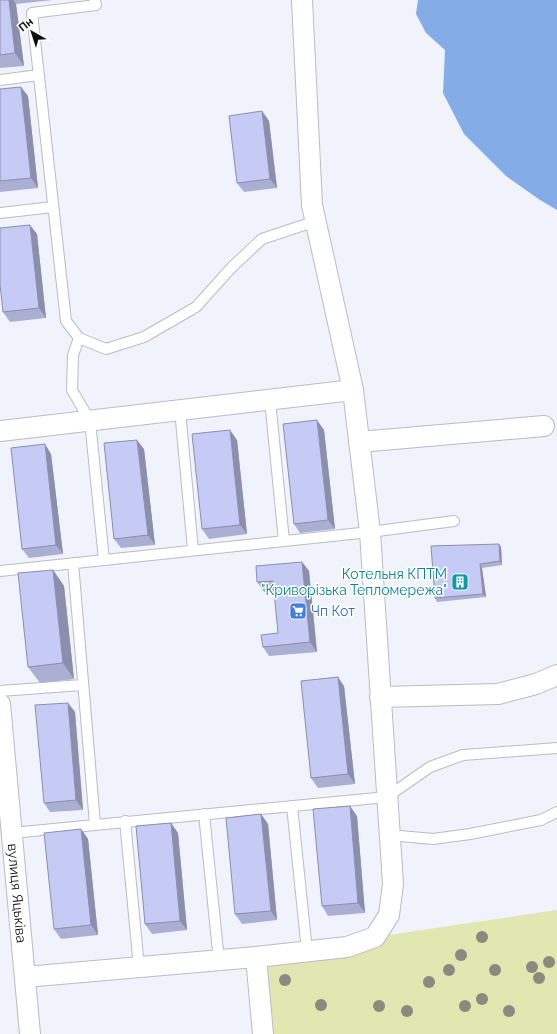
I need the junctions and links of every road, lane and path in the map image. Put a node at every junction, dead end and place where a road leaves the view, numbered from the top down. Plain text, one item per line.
1 (96, 0) edge
2 (302, 0) edge
3 (39, 76) junction
4 (0, 80) edge
5 (53, 207) junction
6 (0, 213) edge
7 (316, 221) junction
8 (79, 338) junction
9 (353, 390) junction
10 (270, 400) junction
11 (180, 410) junction
12 (90, 421) junction
13 (544, 426) dead end
14 (0, 431) edge
15 (359, 442) junction
16 (454, 520) dead end
17 (370, 532) junction
18 (284, 541) junction
19 (193, 550) junction
20 (104, 560) junction
21 (73, 563) junction
22 (0, 571) edge
23 (557, 675) edge
24 (82, 685) junction
25 (0, 692) edge
26 (380, 697) junction
27 (0, 704) edge
28 (557, 748) edge
29 (387, 797) junction
30 (292, 806) junction
31 (557, 812) edge
32 (204, 814) junction
33 (126, 821) junction
34 (95, 824) junction
35 (12, 833) junction
36 (389, 835) junction
37 (308, 951) junction
38 (256, 957) junction
39 (219, 961) junction
40 (139, 967) junction
41 (25, 977) junction
42 (30, 1034) edge
43 (263, 1034) edge

1 - 3 lane
2 - 7 street
3 - 4 lane
3 - 5 lane
5 - 6 lane
5 - 8 lane
7 - 8 lane
7 - 9 street
8 - 12 lane
9 - 10 street
9 - 15 street
10 - 11 street
10 - 18 lane
11 - 12 street
11 - 19 lane
12 - 14 street
12 - 20 lane
13 - 15 street
15 - 17 street
16 - 17 lane
17 - 18 lane
17 - 26 street
18 - 19 lane
19 - 20 lane
20 - 21 lane
21 - 22 lane
21 - 24 lane
23 - 26 street
24 - 25 lane
24 - 34 lane
26 - 29 street
27 - 35 street, вулиця Яцьківа
28 - 29 lane
29 - 30 lane
29 - 36 street
30 - 32 lane
30 - 37 lane
31 - 36 lane
32 - 33 lane
32 - 39 lane
33 - 34 lane
33 - 40 lane
34 - 35 lane
35 - 41 street, вулиця Яцьківа
36 - 37 street
37 - 38 street
38 - 39 street
38 - 43 street
39 - 40 street
40 - 41 street
41 - 42 street, вулиця Яцьківа

